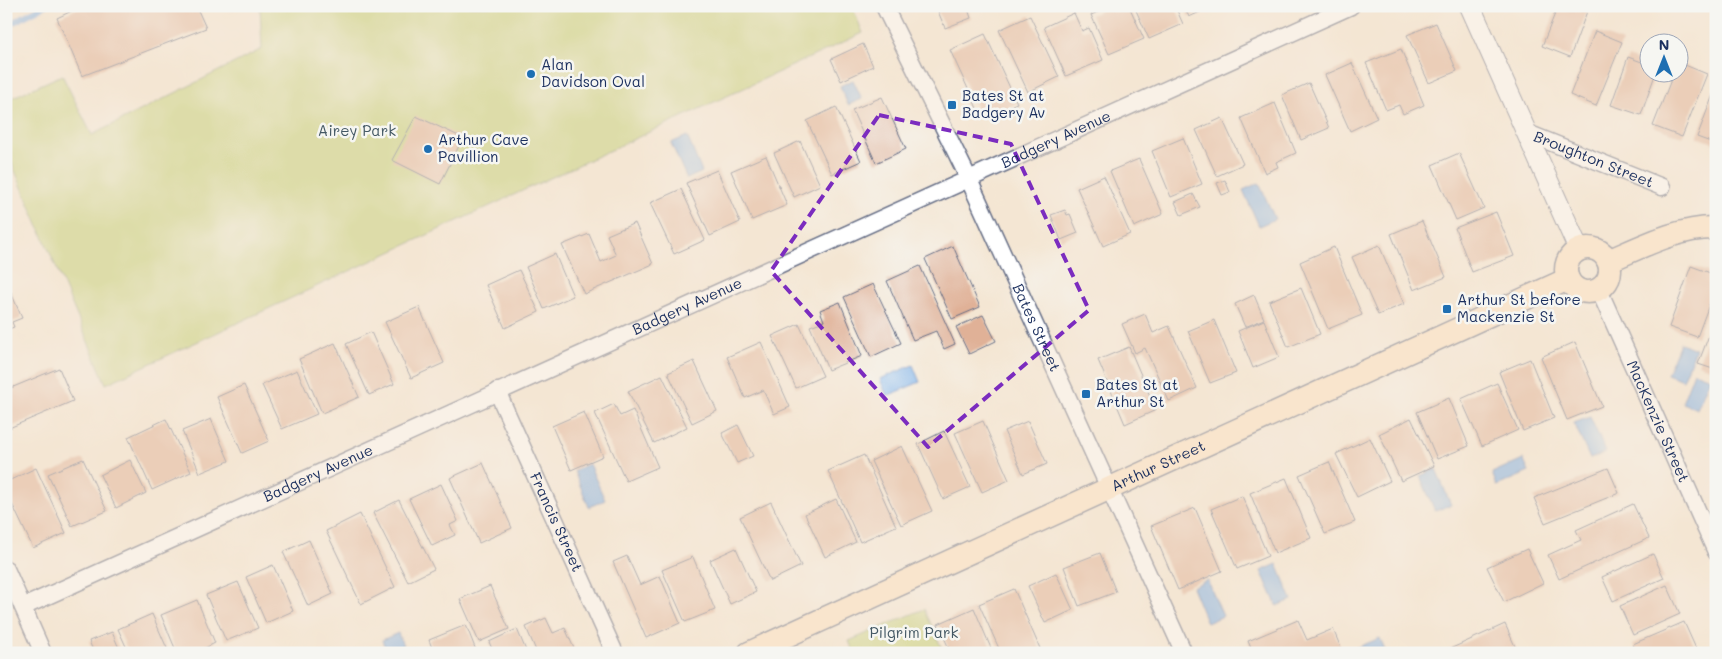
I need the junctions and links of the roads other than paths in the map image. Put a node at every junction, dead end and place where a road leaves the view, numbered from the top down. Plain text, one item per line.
1 (884, 6) edge
2 (1351, 6) edge
3 (1470, 6) edge
4 (1525, 132) junction
5 (970, 180) junction
6 (1662, 187) dead end
7 (1716, 228) edge
8 (1579, 250) junction
9 (1608, 260) junction
10 (1568, 279) junction
11 (1599, 290) junction
12 (497, 391) junction
13 (1110, 487) junction
14 (1716, 552) edge
15 (6, 569) edge
16 (23, 607) junction
17 (43, 653) edge
18 (615, 653) edge
19 (749, 653) edge
20 (1184, 653) edge

1 - 5 street, Bates Street
2 - 5 street, Badgery Avenue
3 - 4 street
4 - 6 street, Broughton Street
4 - 8 street
5 - 12 street, Badgery Avenue
5 - 13 street, Bates Street
7 - 9 main road
8 - 9 main road
8 - 10 main road
9 - 11 main road
10 - 11 main road
10 - 13 main road, Arthur Street
11 - 14 street, MacKenzie Street
12 - 16 street, Badgery Avenue
12 - 18 street, Francis Street
13 - 19 main road, Arthur Street
13 - 20 street, Bates Street
15 - 16 street
16 - 17 street

